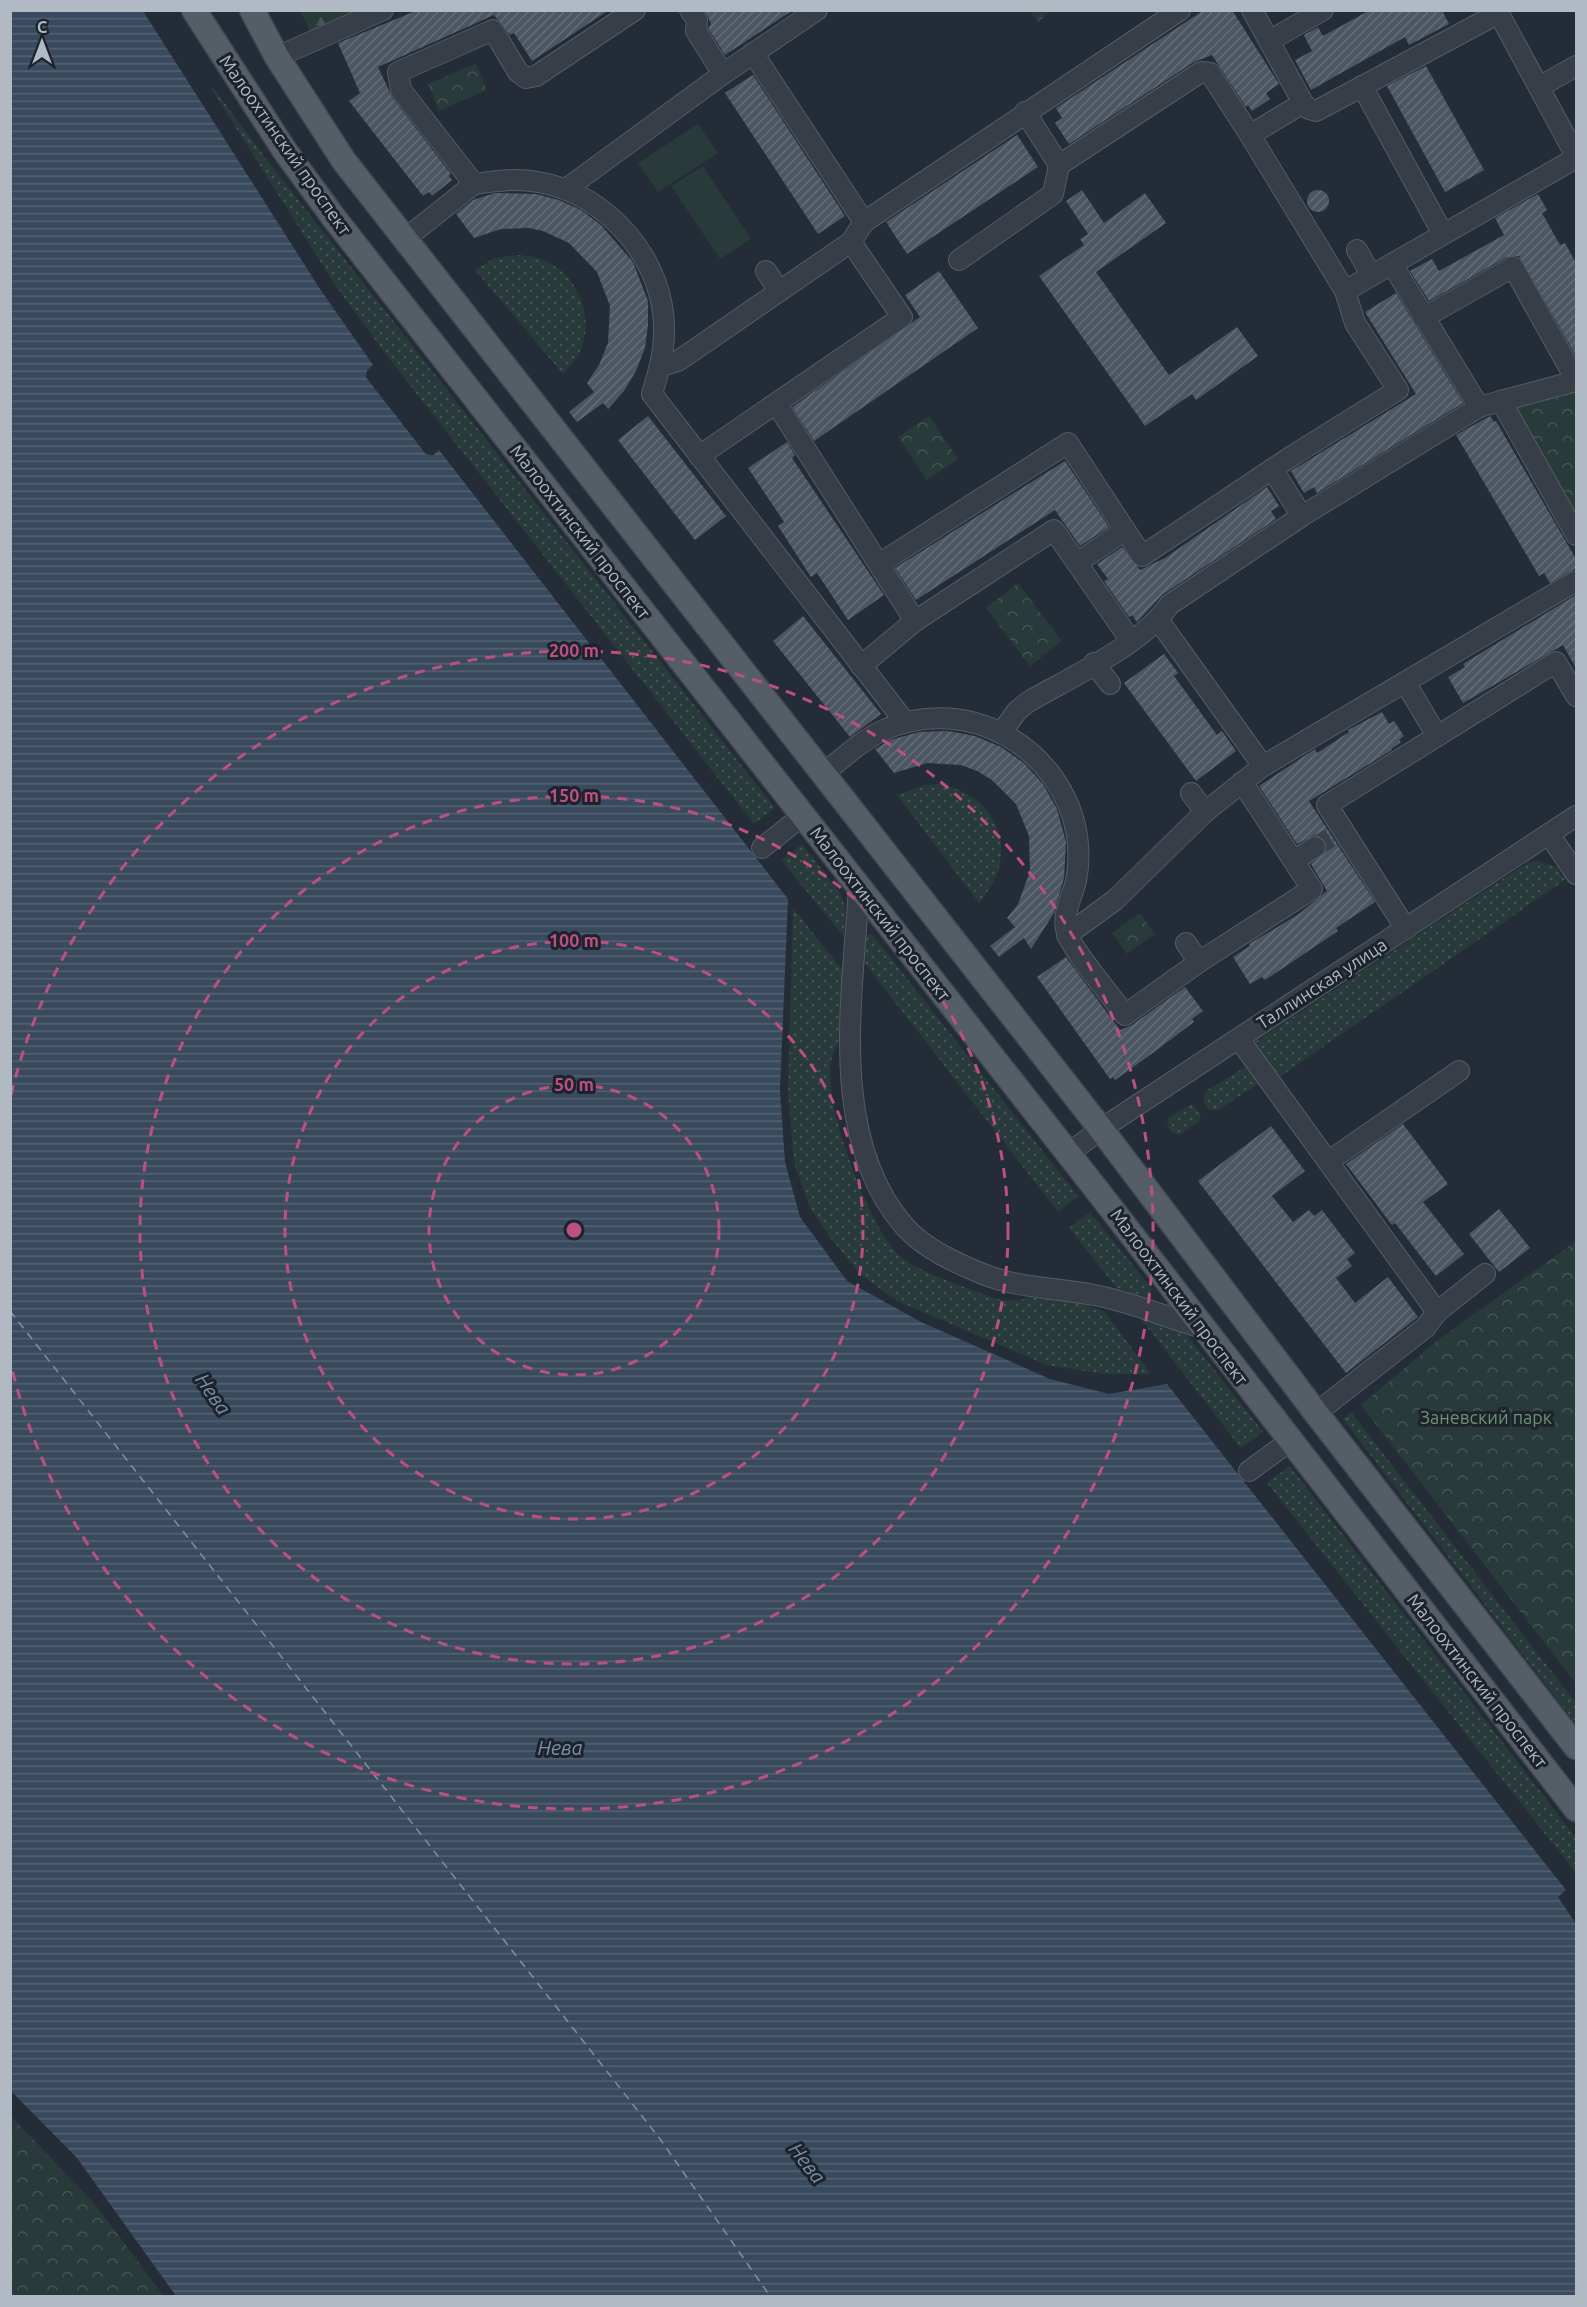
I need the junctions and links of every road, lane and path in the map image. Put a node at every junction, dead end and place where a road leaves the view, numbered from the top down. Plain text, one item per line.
1 (194, 10) edge
2 (252, 10) edge
3 (383, 10) edge
4 (635, 10) edge
5 (690, 10) edge
6 (817, 10) edge
7 (1180, 10) edge
8 (1252, 10) edge
9 (1323, 10) edge
10 (1498, 12) edge
11 (1269, 41) junction
12 (753, 53) junction
13 (277, 57) junction
14 (1576, 66) edge
15 (723, 74) junction
16 (1362, 87) junction
17 (1539, 87) junction
18 (1303, 103) junction
19 (1025, 112) junction
20 (1250, 135) junction
21 (1576, 157) edge
22 (1059, 165) junction
23 (474, 184) junction
24 (566, 189) junction
25 (864, 222) junction
26 (1443, 234) junction
27 (405, 239) junction
28 (850, 242) junction
29 (1357, 250) dead end
30 (959, 260) dead end
31 (1392, 264) junction
32 (766, 271) dead end
33 (1371, 276) junction
34 (779, 291) junction
35 (1345, 291) junction
36 (1423, 318) junction
37 (661, 366) junction
38 (1576, 381) edge
39 (1501, 401) junction
40 (776, 403) junction
41 (1479, 407) junction
42 (699, 456) junction
43 (1272, 469) junction
44 (1302, 516) junction
45 (1125, 530) junction
46 (1576, 535) edge
47 (1077, 563) junction
48 (879, 564) junction
49 (1576, 581) edge
50 (915, 621) junction
51 (1159, 621) junction
52 (1131, 641) junction
53 (1094, 663) junction
54 (861, 666) junction
55 (1405, 682) junction
56 (1110, 684) dead end
57 (1576, 696) edge
58 (905, 722) junction
59 (1002, 732) junction
60 (1437, 736) junction
61 (1263, 766) junction
62 (823, 774) junction
63 (1242, 783) junction
64 (1191, 793) dead end
65 (1205, 812) junction
66 (802, 816) junction
67 (1576, 816) edge
68 (1549, 834) junction
69 (1329, 838) junction
70 (762, 848) dead end
71 (1294, 861) junction
72 (1576, 874) edge
73 (859, 886) junction
74 (1406, 929) junction
75 (1067, 935) junction
76 (1186, 943) dead end
77 (1199, 962) junction
78 (1239, 1039) junction
79 (1459, 1071) dead end
80 (1101, 1129) junction
81 (1068, 1154) junction
82 (1329, 1161) junction
83 (1485, 1274) dead end
84 (1437, 1312) junction
85 (1203, 1329) junction
86 (1316, 1413) junction
87 (1290, 1441) junction
88 (1249, 1471) dead end
89 (1576, 1747) edge
90 (1576, 1809) edge

1 - 66 main road, Малоохтинский проспект
2 - 13 main road, Малоохтинский проспект
3 - 13 street
4 - 23 street
5 - 15 street
6 - 12 street
7 - 19 street
8 - 11 street
9 - 11 street
10 - 16 street
10 - 17 street
11 - 18 street
12 - 15 street
12 - 25 street
13 - 27 main road, Малоохтинский проспект
14 - 17 street
15 - 24 street
16 - 18 street
16 - 26 street
17 - 21 street
18 - 20 street
19 - 22 street
19 - 25 street
20 - 22 street
20 - 35 street
21 - 26 street
22 - 30 street
23 - 24 street
23 - 27 street
24 - 37 street
25 - 28 street
26 - 31 street
27 - 62 main road, Малоохтинский проспект
28 - 34 street
28 - 40 street
29 - 33 street
31 - 33 street
31 - 36 street
32 - 34 street
33 - 35 street
34 - 37 street
35 - 43 street
36 - 38 street
36 - 41 street
37 - 42 street
38 - 39 street
39 - 41 street
39 - 46 street
40 - 42 street
40 - 48 street
41 - 44 street
42 - 54 street
43 - 44 street
43 - 45 street
44 - 51 street
45 - 47 street
45 - 48 street
47 - 50 street
47 - 52 street
48 - 50 street
49 - 55 street
50 - 54 street
51 - 52 street
51 - 61 street
52 - 53 street
53 - 56 street
53 - 59 street
54 - 58 street
55 - 60 street
55 - 61 street
57 - 60 street
58 - 59 street
58 - 62 street
59 - 75 street
60 - 69 street
61 - 63 street
62 - 80 main road, Малоохтинский проспект
63 - 65 street
63 - 71 street
64 - 65 street
65 - 75 street
66 - 70 street
66 - 73 main road, Малоохтинский проспект
67 - 68 street, Таллинская улица
68 - 72 street
68 - 74 street, Таллинская улица
69 - 71 street
69 - 74 street
71 - 77 street
73 - 81 main road, Малоохтинский проспект
73 - 85 street
74 - 78 street, Таллинская улица
75 - 77 street
76 - 77 street
78 - 80 street, Таллинская улица
78 - 82 street
79 - 82 street
80 - 81 street, Таллинская улица
80 - 86 main road, Малоохтинский проспект
81 - 85 main road, Малоохтинский проспект
82 - 84 street
83 - 84 street
84 - 86 street
85 - 87 main road, Малоохтинский проспект
86 - 89 main road, Малоохтинский проспект
87 - 88 street
87 - 90 main road, Малоохтинский проспект

